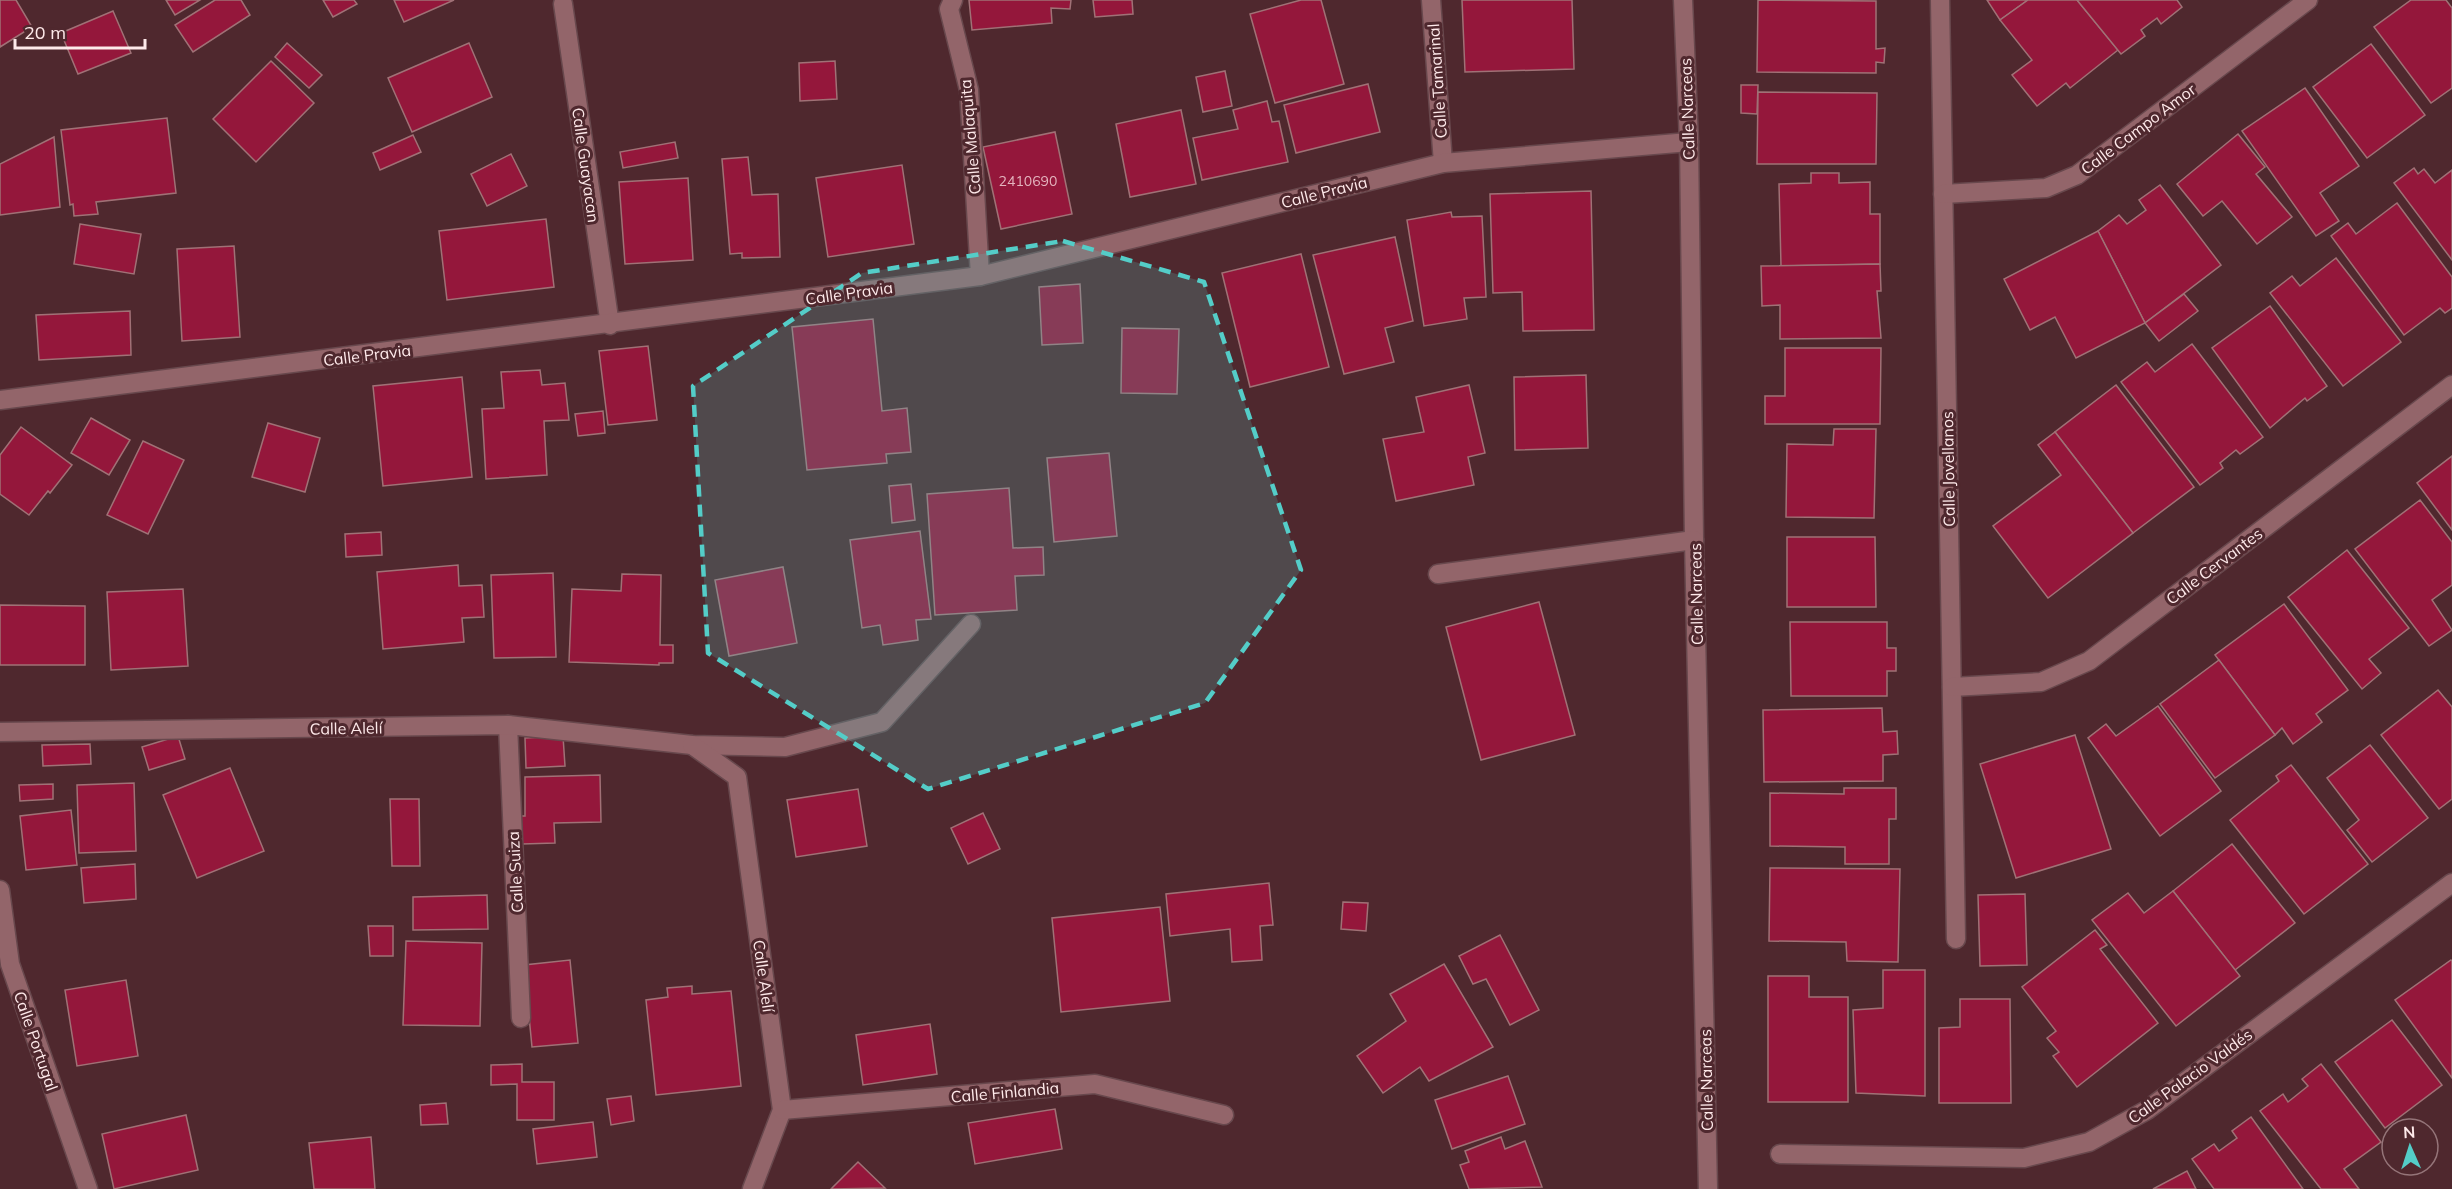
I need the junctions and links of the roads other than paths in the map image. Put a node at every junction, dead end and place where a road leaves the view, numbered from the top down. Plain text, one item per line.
1 (954, 0) edge
2 (1431, 0) edge
3 (1683, 0) edge
4 (1940, 0) edge
5 (2308, 0) edge
6 (562, 4) dead end
7 (1689, 142) junction
8 (1443, 163) junction
9 (1943, 194) junction
10 (980, 276) junction
11 (610, 325) junction
12 (2452, 385) edge
13 (0, 400) edge
14 (1694, 540) junction
15 (1438, 574) dead end
16 (971, 624) dead end
17 (1952, 687) junction
18 (508, 726) junction
19 (0, 732) edge
20 (692, 746) junction
21 (2452, 884) edge
22 (0, 890) edge
23 (1956, 939) dead end
24 (521, 1018) dead end
25 (782, 1110) junction
26 (1224, 1115) dead end
27 (1780, 1154) dead end
28 (88, 1189) edge
29 (752, 1189) edge
30 (1708, 1189) edge

1 - 10 street, Calle Malaquita
2 - 8 street, Calle Tamarinal
3 - 7 street, Calle Narceas
4 - 9 street, Calle Jovellanos
5 - 9 street, Calle Campo Amor
6 - 11 street, Calle Guayacan
7 - 8 street, Calle Pravia
7 - 14 street, Calle Narceas
8 - 10 street, Calle Pravia
9 - 17 street, Calle Jovellanos
10 - 11 street, Calle Pravia
11 - 13 street, Calle Pravia
12 - 17 street, Calle Cervantes
14 - 15 street
14 - 30 street, Calle Narceas
16 - 20 street, Calle Alelí
17 - 23 street, Calle Jovellanos
18 - 19 street, Calle Alelí
18 - 20 street, Calle Alelí
18 - 24 street, Calle Suiza
20 - 25 street, Calle Alelí
21 - 27 street, Calle Palacio Valdés
22 - 28 street, Calle Portugal
25 - 26 street, Calle Finlandia
25 - 29 street, Calle Alelí

